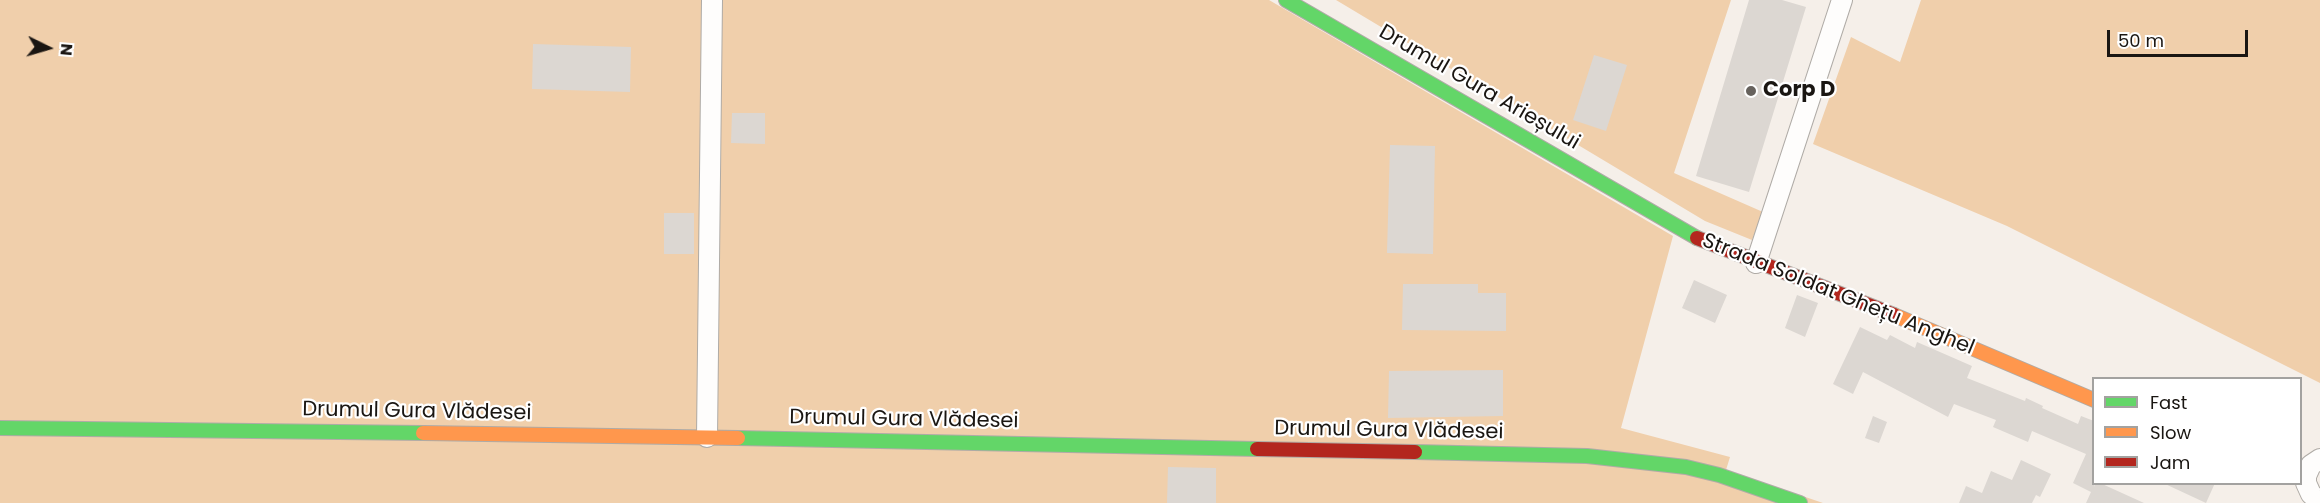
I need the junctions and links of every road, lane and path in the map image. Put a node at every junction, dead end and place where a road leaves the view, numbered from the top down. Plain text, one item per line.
1 (712, 0) edge
2 (1286, 0) edge
3 (1842, 0) edge
4 (1650, 212) joint
5 (1756, 262) junction
6 (2092, 399) edge
7 (0, 429) edge
8 (708, 437) junction
9 (2320, 459) edge
10 (2309, 490) edge
11 (1800, 503) edge

1 - 8 street
2 - 4 street, Drumul Gura Arieșului
3 - 5 street
4 - 5 street, Strada Soldat Ghețu Anghel
5 - 6 street, Strada Soldat Ghețu Anghel
7 - 8 street, Drumul Gura Vlădesei
8 - 11 street, Drumul Gura Vlădesei
9 - 10 street

